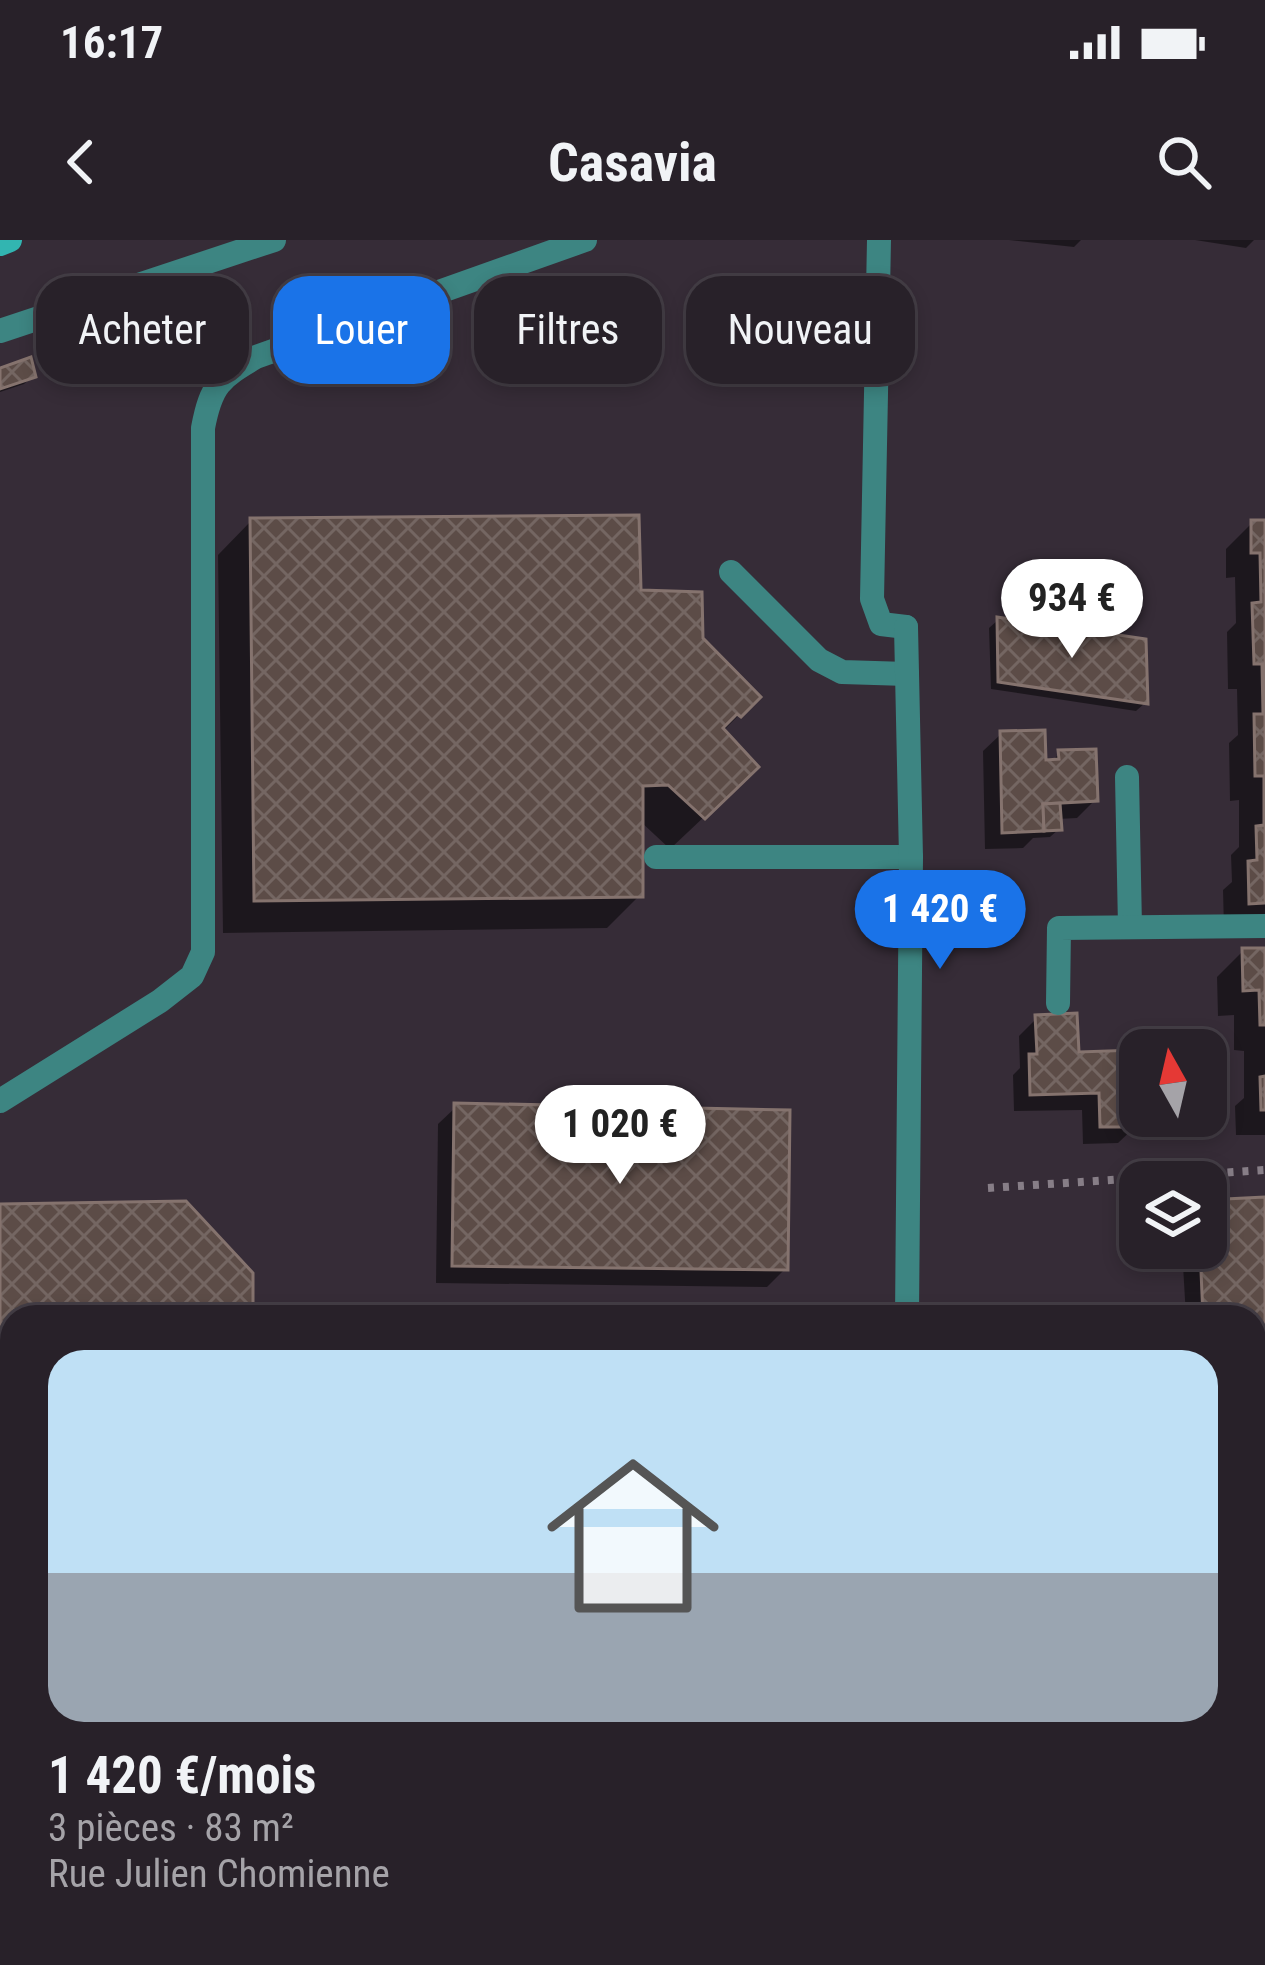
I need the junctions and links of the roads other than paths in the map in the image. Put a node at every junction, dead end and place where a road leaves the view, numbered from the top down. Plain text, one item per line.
1 (10, 240) edge
2 (274, 240) edge
3 (585, 240) edge
4 (879, 240) edge
5 (0, 244) edge
6 (0, 331) edge
7 (730, 572) dead end
8 (907, 674) junction
9 (1127, 777) dead end
10 (656, 857) dead end
11 (911, 857) junction
12 (1265, 926) edge
13 (1130, 927) junction
14 (1058, 1004) dead end
15 (0, 1100) edge
16 (907, 1305) edge

1 - 5 main road
2 - 6 street
3 - 15 street
4 - 8 street
7 - 8 street
8 - 11 street
9 - 13 street
10 - 11 street
11 - 16 street
12 - 13 street
13 - 14 street

